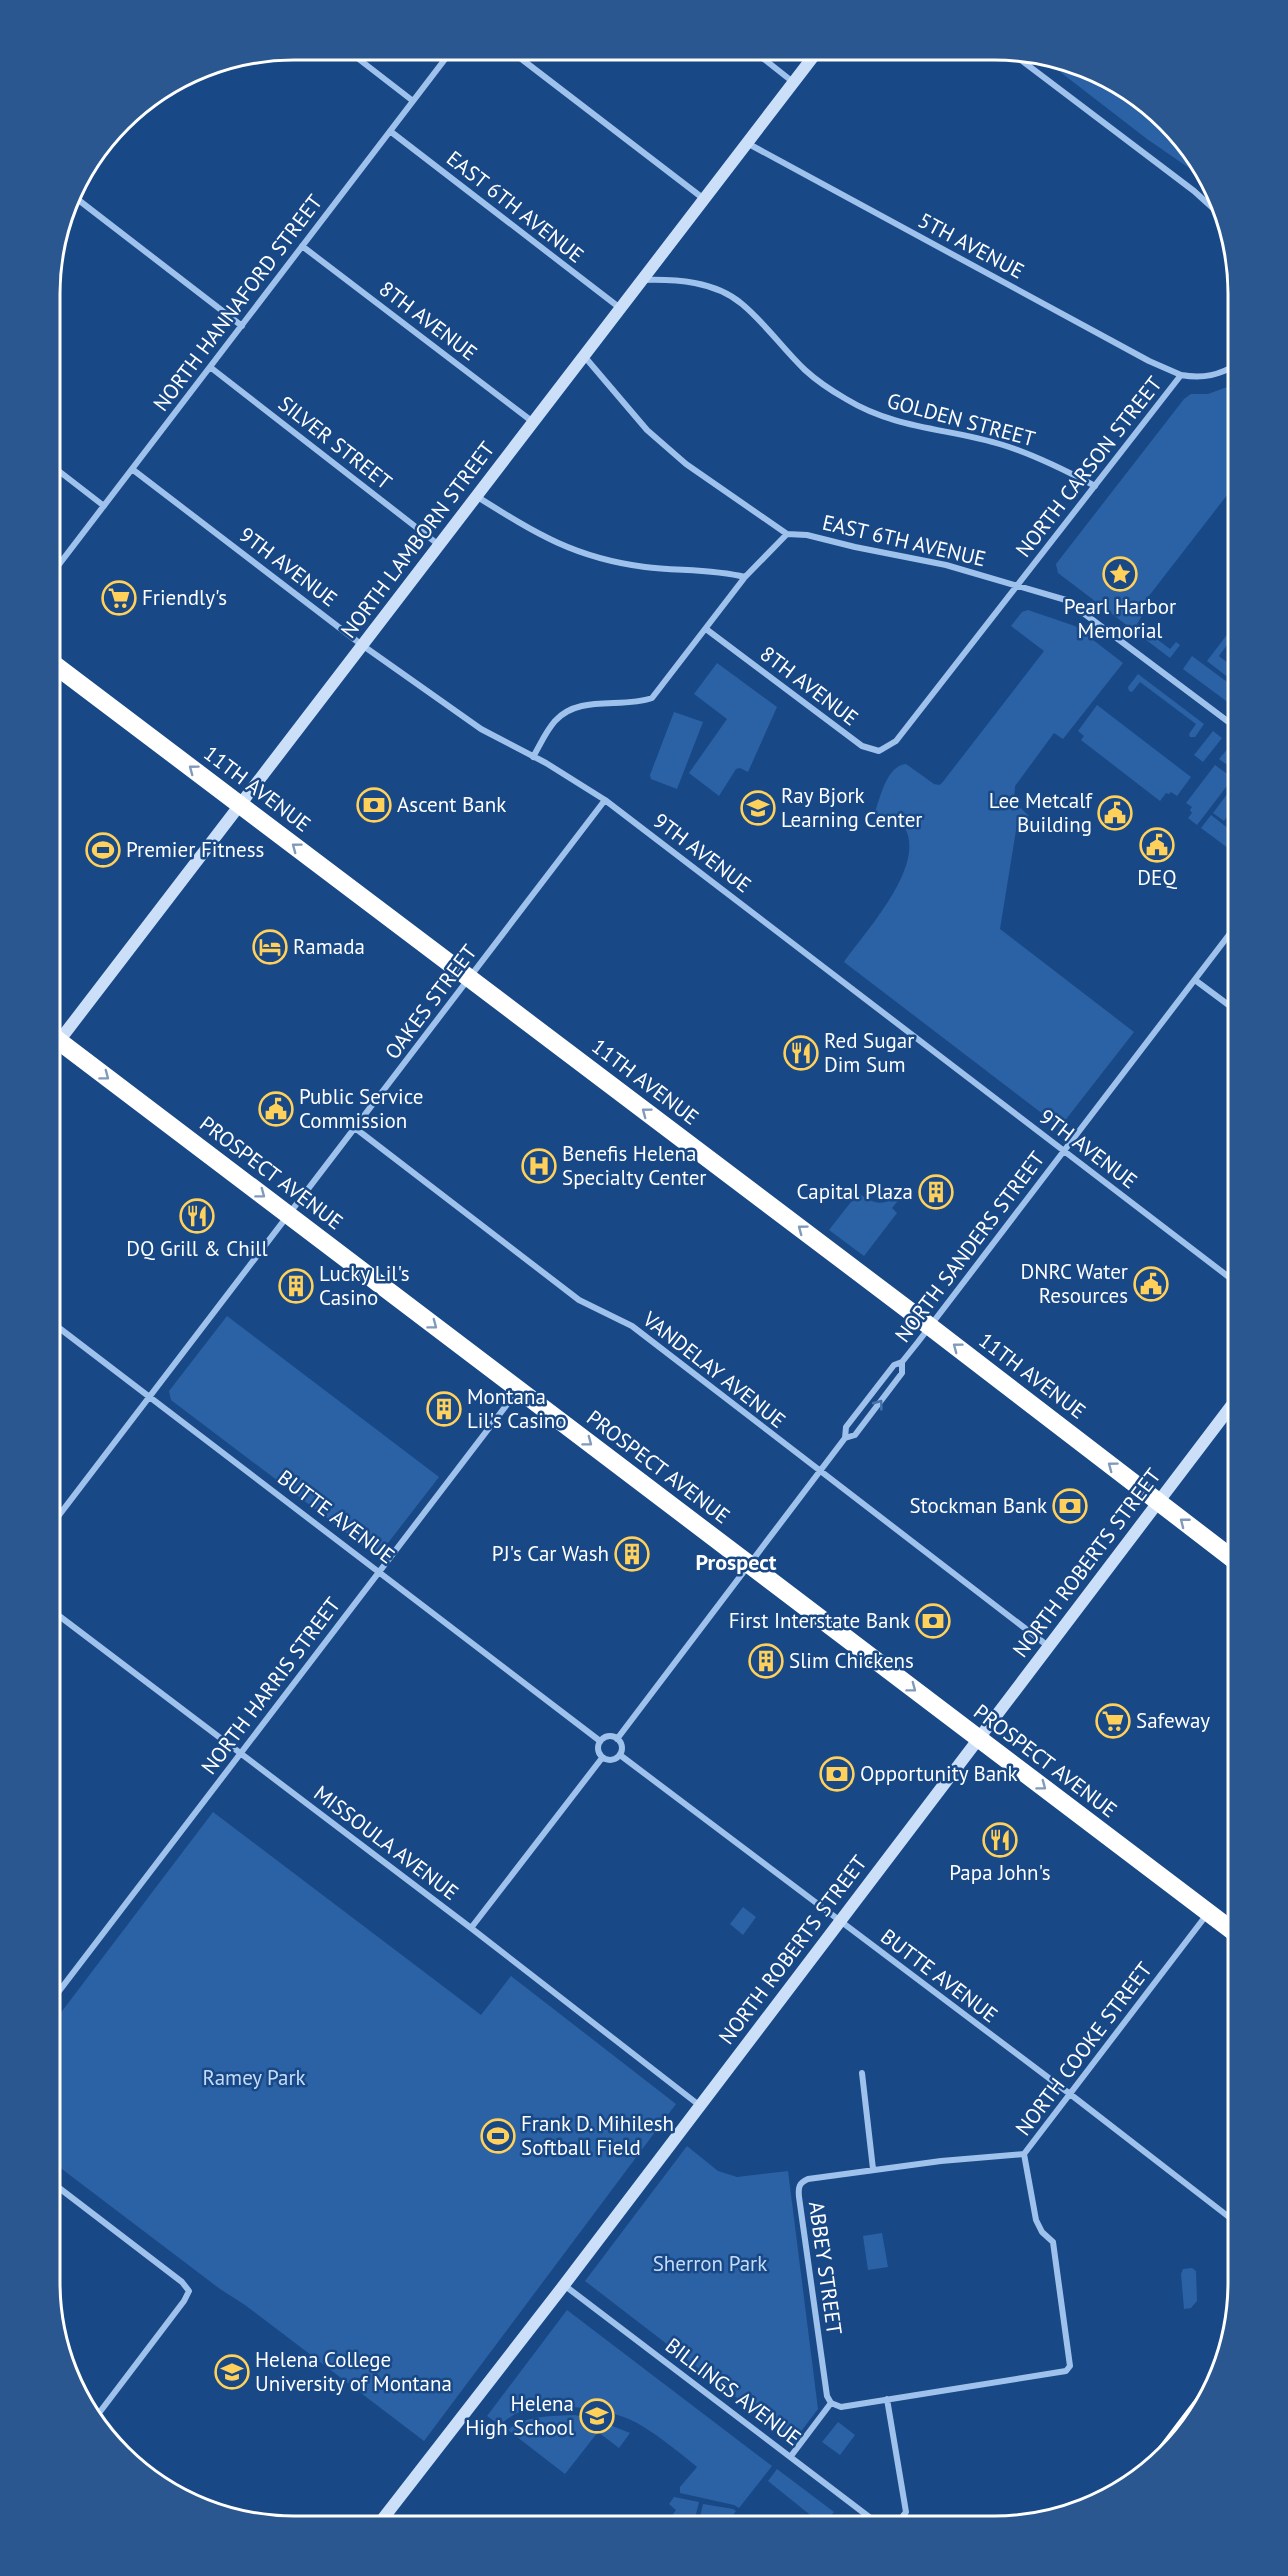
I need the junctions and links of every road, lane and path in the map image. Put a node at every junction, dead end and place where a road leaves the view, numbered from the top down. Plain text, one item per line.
1 (359, 60) edge
2 (445, 60) edge
3 (523, 60) edge
4 (765, 60) edge
5 (810, 60) edge
6 (1023, 62) edge
7 (793, 82) junction
8 (413, 101) junction
9 (390, 131) junction
10 (747, 143) junction
11 (704, 199) junction
12 (79, 201) edge
13 (1211, 206) edge
14 (302, 246) junction
15 (642, 280) junction
16 (620, 308) junction
17 (242, 326) junction
18 (584, 355) junction
19 (210, 367) junction
20 (1228, 370) edge
21 (1181, 375) junction
22 (533, 422) junction
23 (132, 469) junction
24 (60, 472) edge
25 (1095, 486) junction
26 (477, 496) junction
27 (104, 506) junction
28 (787, 534) junction
29 (439, 545) junction
30 (60, 563) edge
31 (745, 577) junction
32 (1017, 586) junction
33 (706, 629) junction
34 (362, 645) junction
35 (60, 669) edge
36 (1228, 722) edge
37 (896, 741) joint
38 (533, 757) junction
39 (605, 800) junction
40 (240, 804) junction
41 (1228, 936) edge
42 (470, 978) junction
43 (1195, 980) junction
44 (1228, 1005) edge
45 (60, 1034) edge
46 (60, 1044) edge
47 (355, 1128) junction
48 (1064, 1151) junction
49 (288, 1215) junction
50 (1228, 1276) edge
51 (929, 1326) junction
52 (60, 1328) edge
53 (902, 1362) junction
54 (518, 1389) junction
55 (150, 1396) junction
56 (1228, 1410) edge
57 (845, 1438) junction
58 (819, 1472) junction
59 (1158, 1502) junction
60 (60, 1514) edge
61 (1228, 1555) edge
62 (748, 1564) junction
63 (380, 1572) junction
64 (60, 1617) edge
65 (1048, 1646) junction
66 (617, 1738) junction
67 (978, 1738) junction
68 (600, 1741) junction
69 (240, 1754) junction
70 (620, 1755) junction
71 (602, 1758) junction
72 (1208, 1913) junction
73 (839, 1921) junction
74 (471, 1928) junction
75 (1228, 1928) edge
76 (60, 1990) edge
77 (862, 2073) dead end
78 (1070, 2094) junction
79 (699, 2105) junction
80 (1024, 2154) junction
81 (873, 2169) junction
82 (60, 2189) edge
83 (1228, 2216) edge
84 (564, 2285) junction
85 (887, 2399) junction
86 (831, 2403) junction
87 (99, 2413) edge
88 (791, 2456) junction
89 (385, 2516) edge
90 (868, 2516) edge
91 (903, 2516) edge

1 - 8 street
2 - 8 street, NORTH HANNAFORD STREET
3 - 11 street
4 - 7 street
5 - 7 street, NORTH LAMBORN STREET
6 - 13 street
7 - 10 street, NORTH LAMBORN STREET
8 - 9 street, NORTH HANNAFORD STREET
9 - 14 street, NORTH HANNAFORD STREET
9 - 16 street, EAST 6TH AVENUE
10 - 11 street, NORTH LAMBORN STREET
10 - 21 street, 5TH AVENUE
11 - 15 street, NORTH LAMBORN STREET
12 - 17 street
14 - 17 street, NORTH HANNAFORD STREET
14 - 22 street, 8TH AVENUE
15 - 16 street, NORTH LAMBORN STREET
15 - 25 street, GOLDEN STREET
16 - 18 street, NORTH LAMBORN STREET
17 - 19 street, NORTH HANNAFORD STREET
18 - 22 street, NORTH LAMBORN STREET
18 - 28 street, EAST 6TH AVENUE
19 - 23 street, NORTH HANNAFORD STREET
19 - 29 street, SILVER STREET
20 - 21 street, NORTH CARSON STREET
21 - 25 street, NORTH CARSON STREET
22 - 26 street, NORTH LAMBORN STREET
23 - 27 street, NORTH HANNAFORD STREET
23 - 34 street, 9TH AVENUE
24 - 27 street
25 - 32 street, NORTH CARSON STREET
26 - 29 street, NORTH LAMBORN STREET
26 - 31 street
27 - 30 street, NORTH HANNAFORD STREET
28 - 31 street
28 - 32 street, EAST 6TH AVENUE
29 - 34 street, NORTH LAMBORN STREET
31 - 33 street
32 - 36 street, EAST 6TH AVENUE
32 - 37 street, NORTH CARSON STREET
33 - 37 street, 8TH AVENUE
33 - 38 street
34 - 38 street, 9TH AVENUE
34 - 40 street, NORTH LAMBORN STREET
40 -> 35 highway, 11TH AVENUE
38 - 39 street, 9TH AVENUE
39 - 42 street, OAKES STREET
39 - 48 street, 9TH AVENUE
42 -> 40 highway, 11TH AVENUE
40 - 45 street, NORTH LAMBORN STREET
41 - 43 street, NORTH SANDERS STREET
42 - 47 street, OAKES STREET
51 -> 42 highway, 11TH AVENUE
43 - 44 street
43 - 48 street, NORTH SANDERS STREET
46 -> 49 highway, PROSPECT AVENUE
47 - 49 street, OAKES STREET
47 - 58 street, VANDELAY AVENUE
48 - 50 street, 9TH AVENUE
48 - 51 street, NORTH SANDERS STREET
49 -> 54 highway, PROSPECT AVENUE
49 - 55 street, OAKES STREET
51 - 53 street, NORTH SANDERS STREET
59 -> 51 highway, 11TH AVENUE
52 - 55 street, BUTTE AVENUE
53 - 57 street, NORTH SANDERS STREET
57 -> 53 street, NORTH SANDERS STREET
54 -> 62 highway, PROSPECT AVENUE
54 - 63 street, NORTH HARRIS STREET
55 - 60 street, OAKES STREET
55 - 63 street, BUTTE AVENUE
56 - 59 street, NORTH ROBERTS STREET
57 - 58 street, NORTH SANDERS STREET
58 - 62 street, NORTH SANDERS STREET
58 - 65 street, VANDELAY AVENUE
61 -> 59 highway, 11TH AVENUE
59 - 65 street, NORTH ROBERTS STREET
62 - 66 street, NORTH SANDERS STREET
62 -> 67 highway, PROSPECT AVENUE
63 - 68 street, BUTTE AVENUE
63 - 69 street, NORTH HARRIS STREET
64 - 69 street, MISSOULA AVENUE
65 - 67 street, NORTH ROBERTS STREET
66 - 68 street
66 - 70 street
67 -> 72 highway, PROSPECT AVENUE
67 - 73 street, NORTH ROBERTS STREET
68 - 71 street
69 - 74 street, MISSOULA AVENUE
69 - 76 street, NORTH HARRIS STREET
70 - 71 street
70 - 73 street, BUTTE AVENUE
71 - 74 street
72 - 75 highway, PROSPECT AVENUE
72 - 78 street, NORTH COOKE STREET
73 - 78 street, BUTTE AVENUE
73 - 79 street, NORTH ROBERTS STREET
74 - 79 street, MISSOULA AVENUE
77 - 81 street
78 - 80 street, NORTH COOKE STREET
78 - 83 street, BUTTE AVENUE
79 - 84 street, NORTH ROBERTS STREET
80 - 81 street, ABBEY STREET
80 - 85 street, NORTH COOKE STREET
81 - 86 street, ABBEY STREET
82 - 87 street
84 - 88 street, BILLINGS AVENUE
84 - 89 street, NORTH ROBERTS STREET
85 - 86 street, NORTH COOKE STREET
85 - 91 street
86 - 88 street
88 - 90 street, BILLINGS AVENUE

